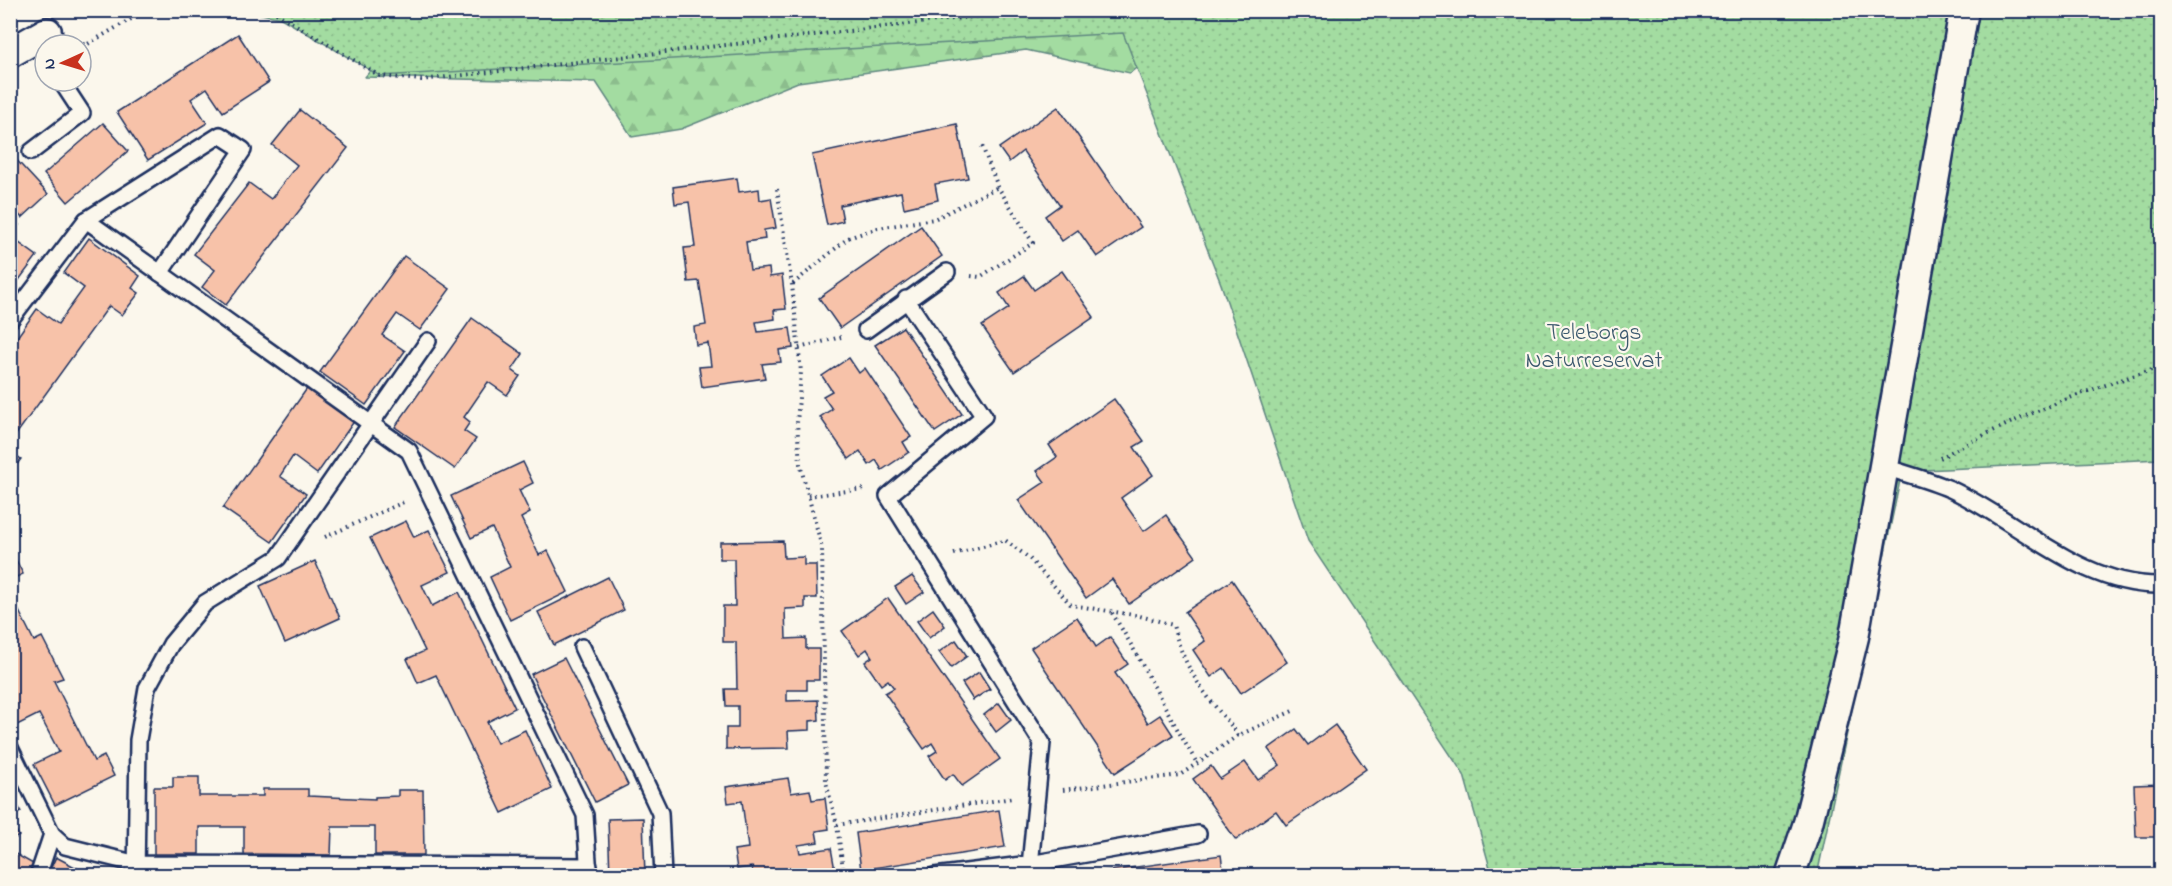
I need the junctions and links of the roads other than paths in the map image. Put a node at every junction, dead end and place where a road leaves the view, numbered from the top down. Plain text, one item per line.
1 (1964, 10) edge
2 (33, 45) edge
3 (10, 53) edge
4 (70, 93) edge
5 (31, 152) dead end
6 (86, 220) junction
7 (946, 272) road end
8 (160, 273) junction
9 (906, 299) junction
10 (10, 320) edge
11 (866, 330) road end
12 (428, 341) dead end
13 (372, 425) junction
14 (1898, 471) junction
15 (2162, 585) edge
16 (582, 647) dead end
17 (10, 748) edge
18 (52, 834) junction
19 (1198, 834) dead end
20 (137, 870) edge
21 (1029, 870) edge
22 (589, 871) edge
23 (38, 876) edge
24 (663, 876) edge
25 (934, 876) edge
26 (1790, 876) edge

1 - 14 street
2 - 3 street
4 - 5 lane
6 - 8 lane
6 - 8 lane
6 - 10 lane
7 - 9 lane
8 - 13 lane
9 - 11 lane
9 - 21 lane
12 - 13 lane
13 - 20 lane
13 - 22 lane
14 - 15 lane
14 - 26 street
16 - 24 lane
17 - 18 lane
18 - 20 lane
18 - 23 lane
19 - 21 lane
20 - 22 lane
21 - 25 lane

